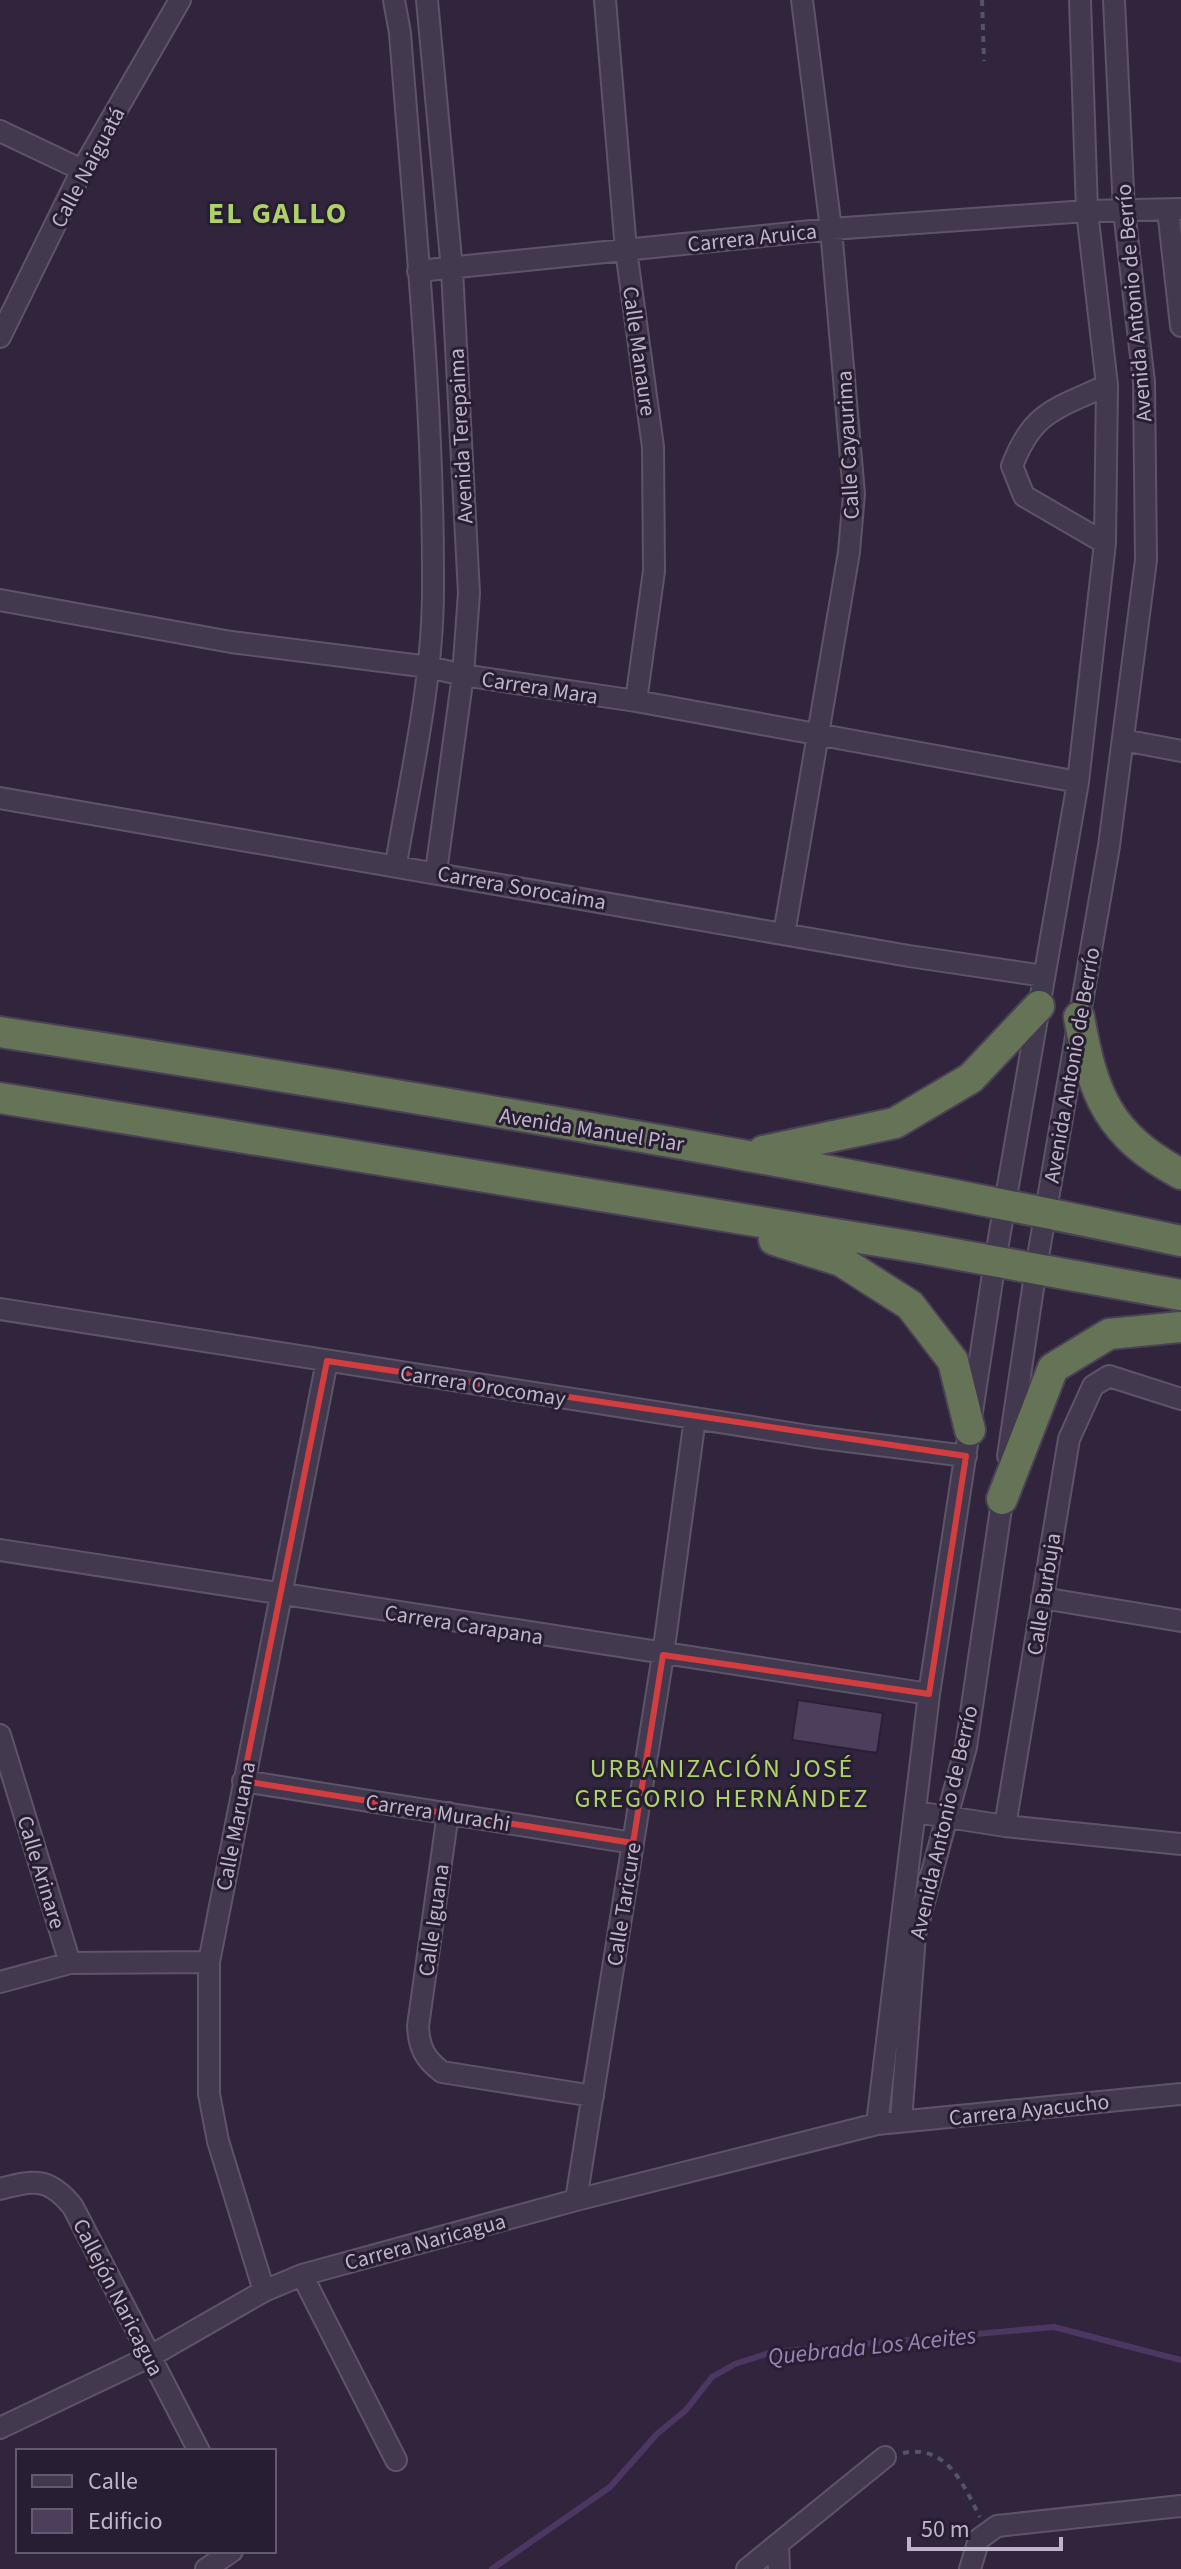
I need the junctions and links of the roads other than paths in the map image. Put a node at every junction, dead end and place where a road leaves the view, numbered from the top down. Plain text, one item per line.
1 (180, 0) edge
2 (394, 0) edge
3 (427, 0) edge
4 (605, 0) edge
5 (802, 0) edge
6 (1080, 0) edge
7 (1114, 0) edge
8 (0, 131) edge
9 (82, 170) junction
10 (1174, 210) edge
11 (1087, 211) junction
12 (1124, 211) junction
13 (831, 229) junction
14 (626, 250) junction
15 (452, 270) junction
16 (418, 271) junction
17 (1181, 326) edge
18 (0, 337) edge
19 (1107, 385) junction
20 (1105, 543) junction
21 (0, 600) edge
22 (429, 667) junction
23 (463, 675) junction
24 (636, 701) junction
25 (818, 732) junction
26 (1123, 740) junction
27 (1181, 751) edge
28 (1078, 782) junction
29 (0, 798) edge
30 (396, 864) junction
31 (436, 872) junction
32 (784, 934) junction
33 (1044, 976) junction
34 (1039, 1006) junction
35 (1079, 1017) junction
36 (0, 1032) edge
37 (0, 1098) edge
38 (740, 1154) junction
39 (1181, 1174) edge
40 (1004, 1205) junction
41 (693, 1212) junction
42 (1045, 1213) junction
43 (1181, 1241) edge
44 (995, 1261) junction
45 (1036, 1268) junction
46 (1181, 1295) edge
47 (0, 1309) edge
48 (1181, 1327) edge
49 (327, 1361) junction
50 (1181, 1399) edge
51 (695, 1418) junction
52 (968, 1443) junction
53 (1002, 1499) junction
54 (0, 1550) edge
55 (279, 1594) junction
56 (1042, 1598) junction
57 (1181, 1621) edge
58 (663, 1655) junction
59 (929, 1694) junction
60 (0, 1735) edge
61 (5, 1767) edge
62 (243, 1781) junction
63 (916, 1812) junction
64 (448, 1813) junction
65 (946, 1818) junction
66 (1005, 1826) junction
67 (633, 1843) junction
68 (1181, 1844) edge
69 (209, 1962) junction
70 (70, 1963) junction
71 (0, 1982) edge
72 (1181, 2094) edge
73 (593, 2096) junction
74 (901, 2121) junction
75 (877, 2124) junction
76 (6, 2187) edge
77 (576, 2200) junction
78 (302, 2275) junction
79 (264, 2291) junction
80 (149, 2357) junction
81 (0, 2428) edge
82 (198, 2449) edge
83 (885, 2457) road end
84 (396, 2460) dead end
85 (1181, 2506) edge
86 (778, 2544) junction
87 (747, 2569) edge
88 (779, 2569) edge
89 (970, 2569) edge

1 - 9 street, Calle Naiguatá
2 - 16 street, Avenida Terepaima
3 - 15 street, Avenida Terepaima
4 - 14 street, Calle Manaure
5 - 13 street, Calle Cayaurima
6 - 11 street, Avenida Antonio de Berrío
7 - 12 street, Avenida Antonio de Berrío
8 - 9 street
9 - 18 street, Calle Naiguatá
10 - 12 street, Carrera Aruica
10 - 17 street
11 - 12 street, Carrera Aruica
11 - 13 street, Carrera Aruica
11 - 19 street, Avenida Antonio de Berrío
12 - 26 street, Avenida Antonio de Berrío
13 - 14 street, Carrera Aruica
13 - 25 street, Calle Cayaurima
14 - 15 street, Carrera Aruica
14 - 24 street, Calle Manaure
15 - 16 street, Carrera Aruica
15 - 23 street, Avenida Terepaima
16 - 22 street, Avenida Terepaima
19 - 20 street, Avenida Antonio de Berrío
19 - 20 street
20 - 28 street, Avenida Antonio de Berrío
21 - 22 street, Carrera Mara
22 - 23 street, Carrera Mara
22 - 30 street, Avenida Terepaima
23 - 24 street, Carrera Mara
23 - 31 street, Avenida Terepaima
24 - 25 street, Carrera Mara
25 - 28 street, Carrera Mara
25 - 32 street, Calle Cayaurima
26 - 27 street
26 - 35 street, Avenida Antonio de Berrío
28 - 33 street, Avenida Antonio de Berrío
29 - 30 street, Carrera Sorocaima
30 - 31 street, Carrera Sorocaima
31 - 32 street, Carrera Sorocaima
32 - 33 street, Carrera Sorocaima
33 - 34 street, Avenida Antonio de Berrío
34 - 38 highway
34 - 40 street, Avenida Antonio de Berrío
35 - 39 highway
35 - 42 street, Avenida Antonio de Berrío
36 - 38 highway, Avenida Manuel Piar
37 - 41 highway
38 - 40 highway, Avenida Manuel Piar
40 - 42 highway, Avenida Manuel Piar
40 - 44 street, Avenida Antonio de Berrío
41 - 44 highway
41 - 52 highway
42 - 43 highway, Avenida Manuel Piar
42 - 45 street, Avenida Antonio de Berrío
44 - 45 highway
44 - 52 street, Avenida Antonio de Berrío
45 - 46 highway
45 - 53 street, Avenida Antonio de Berrío
47 - 49 street, Carrera Orocomay
48 - 53 highway
49 - 51 street, Carrera Orocomay
49 - 55 street, Calle Maruana
50 - 56 street, Calle Burbuja
51 - 52 street, Carrera Orocomay
51 - 58 street, Calle Taricure
52 - 59 street, Avenida Antonio de Berrío
53 - 65 street, Avenida Antonio de Berrío
54 - 55 street, Carrera Carapana
55 - 58 street, Carrera Carapana
55 - 62 street, Calle Maruana
56 - 57 street
56 - 66 street, Calle Burbuja
58 - 59 street, Carrera Carapana
58 - 67 street, Calle Taricure
59 - 63 street, Avenida Antonio de Berrío
60 - 61 street, Calle Arinare
61 - 70 street, Calle Arinare
62 - 64 street, Carrera Murachi
62 - 69 street, Calle Maruana
63 - 65 street
63 - 75 street, Avenida Antonio de Berrío
64 - 67 street, Carrera Murachi
64 - 73 street, Calle Iguana
65 - 66 street
65 - 74 street, Avenida Antonio de Berrío
66 - 68 street
67 - 73 street, Calle Taricure
69 - 70 street
69 - 79 street, Calle Maruana
70 - 71 street
72 - 74 street, Carrera Ayacucho
73 - 77 street, Calle Taricure
74 - 75 street, Carrera Ayacucho
75 - 77 street, Carrera Naricagua
76 - 80 street, Callejón Naricagua
77 - 78 street, Carrera Naricagua
78 - 79 street, Carrera Naricagua
78 - 84 street
79 - 80 street, Carrera Naricagua
80 - 81 street, Carrera Naricagua
80 - 82 street, Callejón Naricagua
83 - 86 street
85 - 89 street
86 - 87 street
86 - 88 street

